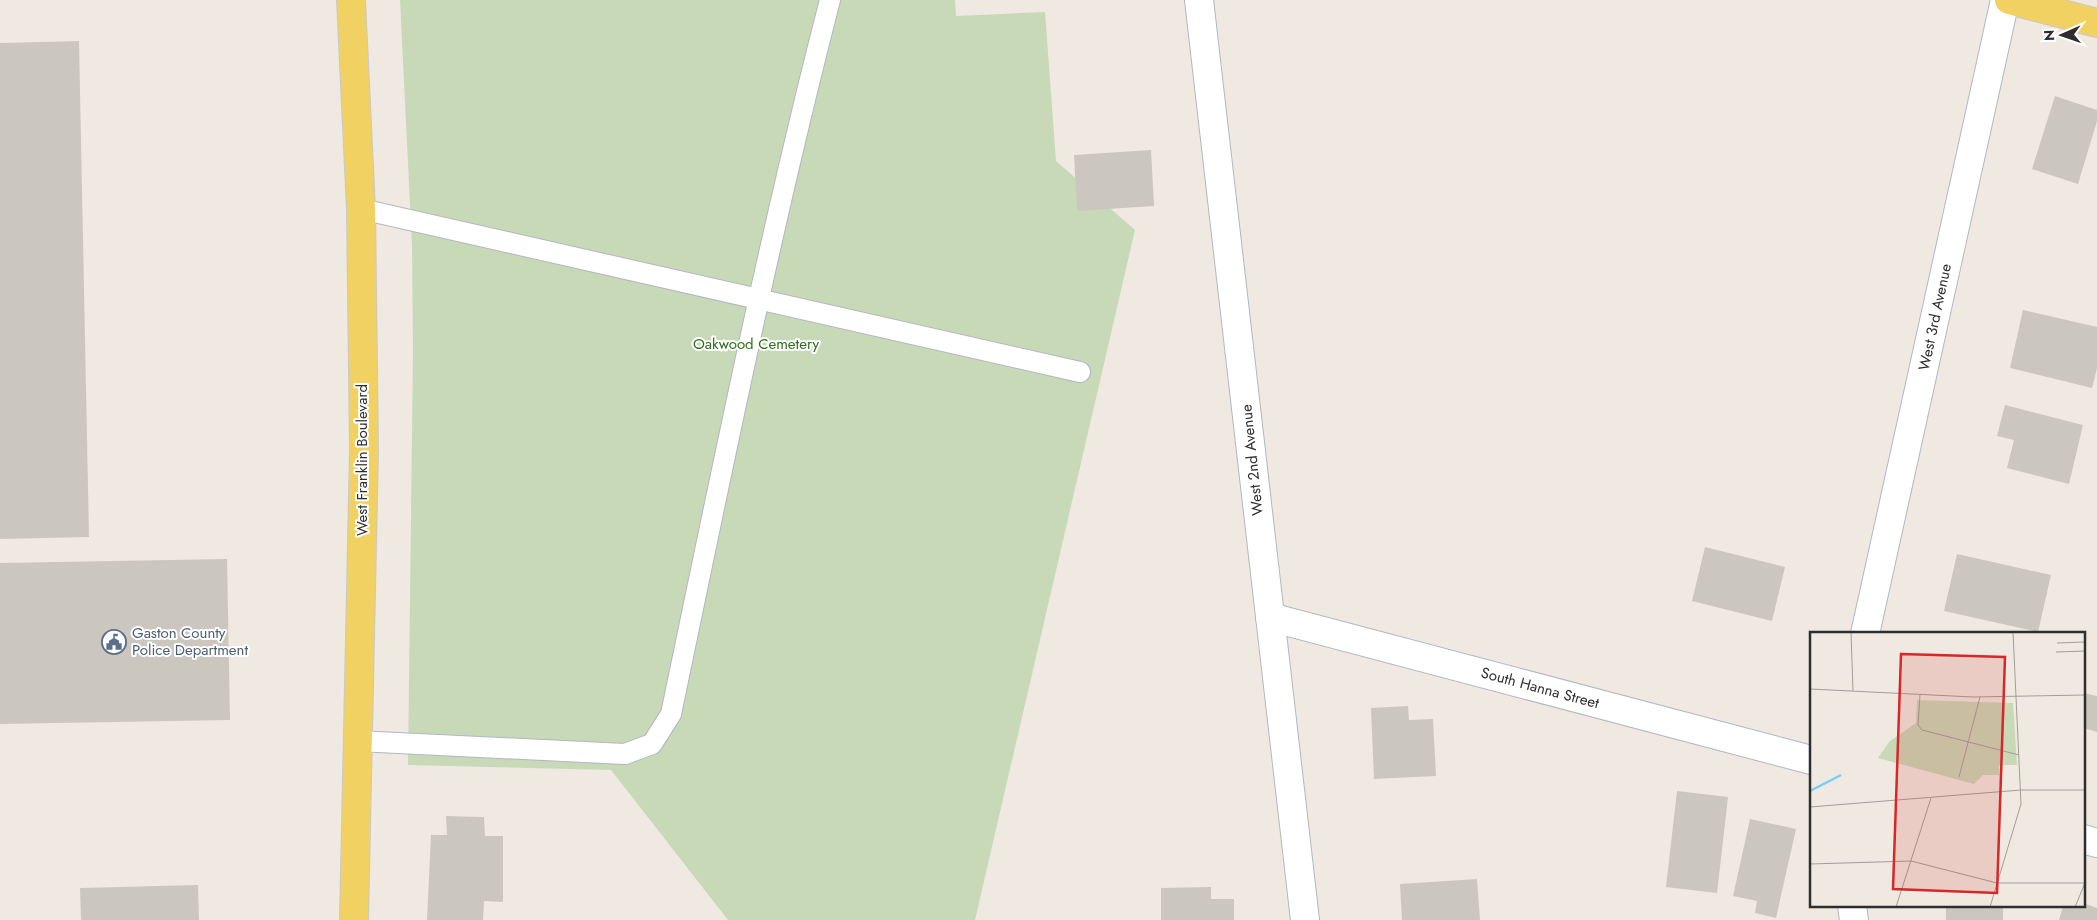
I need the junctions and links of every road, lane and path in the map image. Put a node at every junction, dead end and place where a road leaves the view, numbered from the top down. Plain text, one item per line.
1 (350, 0) edge
2 (830, 0) edge
3 (1199, 0) edge
4 (2005, 0) edge
5 (2009, 0) edge
6 (2097, 23) edge
7 (361, 209) junction
8 (758, 299) junction
9 (1080, 372) dead end
10 (1270, 616) junction
11 (1865, 632) edge
12 (358, 742) junction
13 (1810, 760) edge
14 (2084, 839) edge
15 (2097, 843) edge
16 (354, 920) edge
17 (1305, 920) edge

1 - 7 main road, West Franklin Boulevard
2 - 8 lane
3 - 10 street, West 2nd Avenue
4 - 11 street, West 3rd Avenue
5 - 6 main road
7 - 8 lane
7 - 12 main road, West Franklin Boulevard
8 - 9 lane
8 - 12 lane
10 - 13 street, South Hanna Street
10 - 17 street, West 2nd Avenue
12 - 16 main road, West Franklin Boulevard
14 - 15 street

